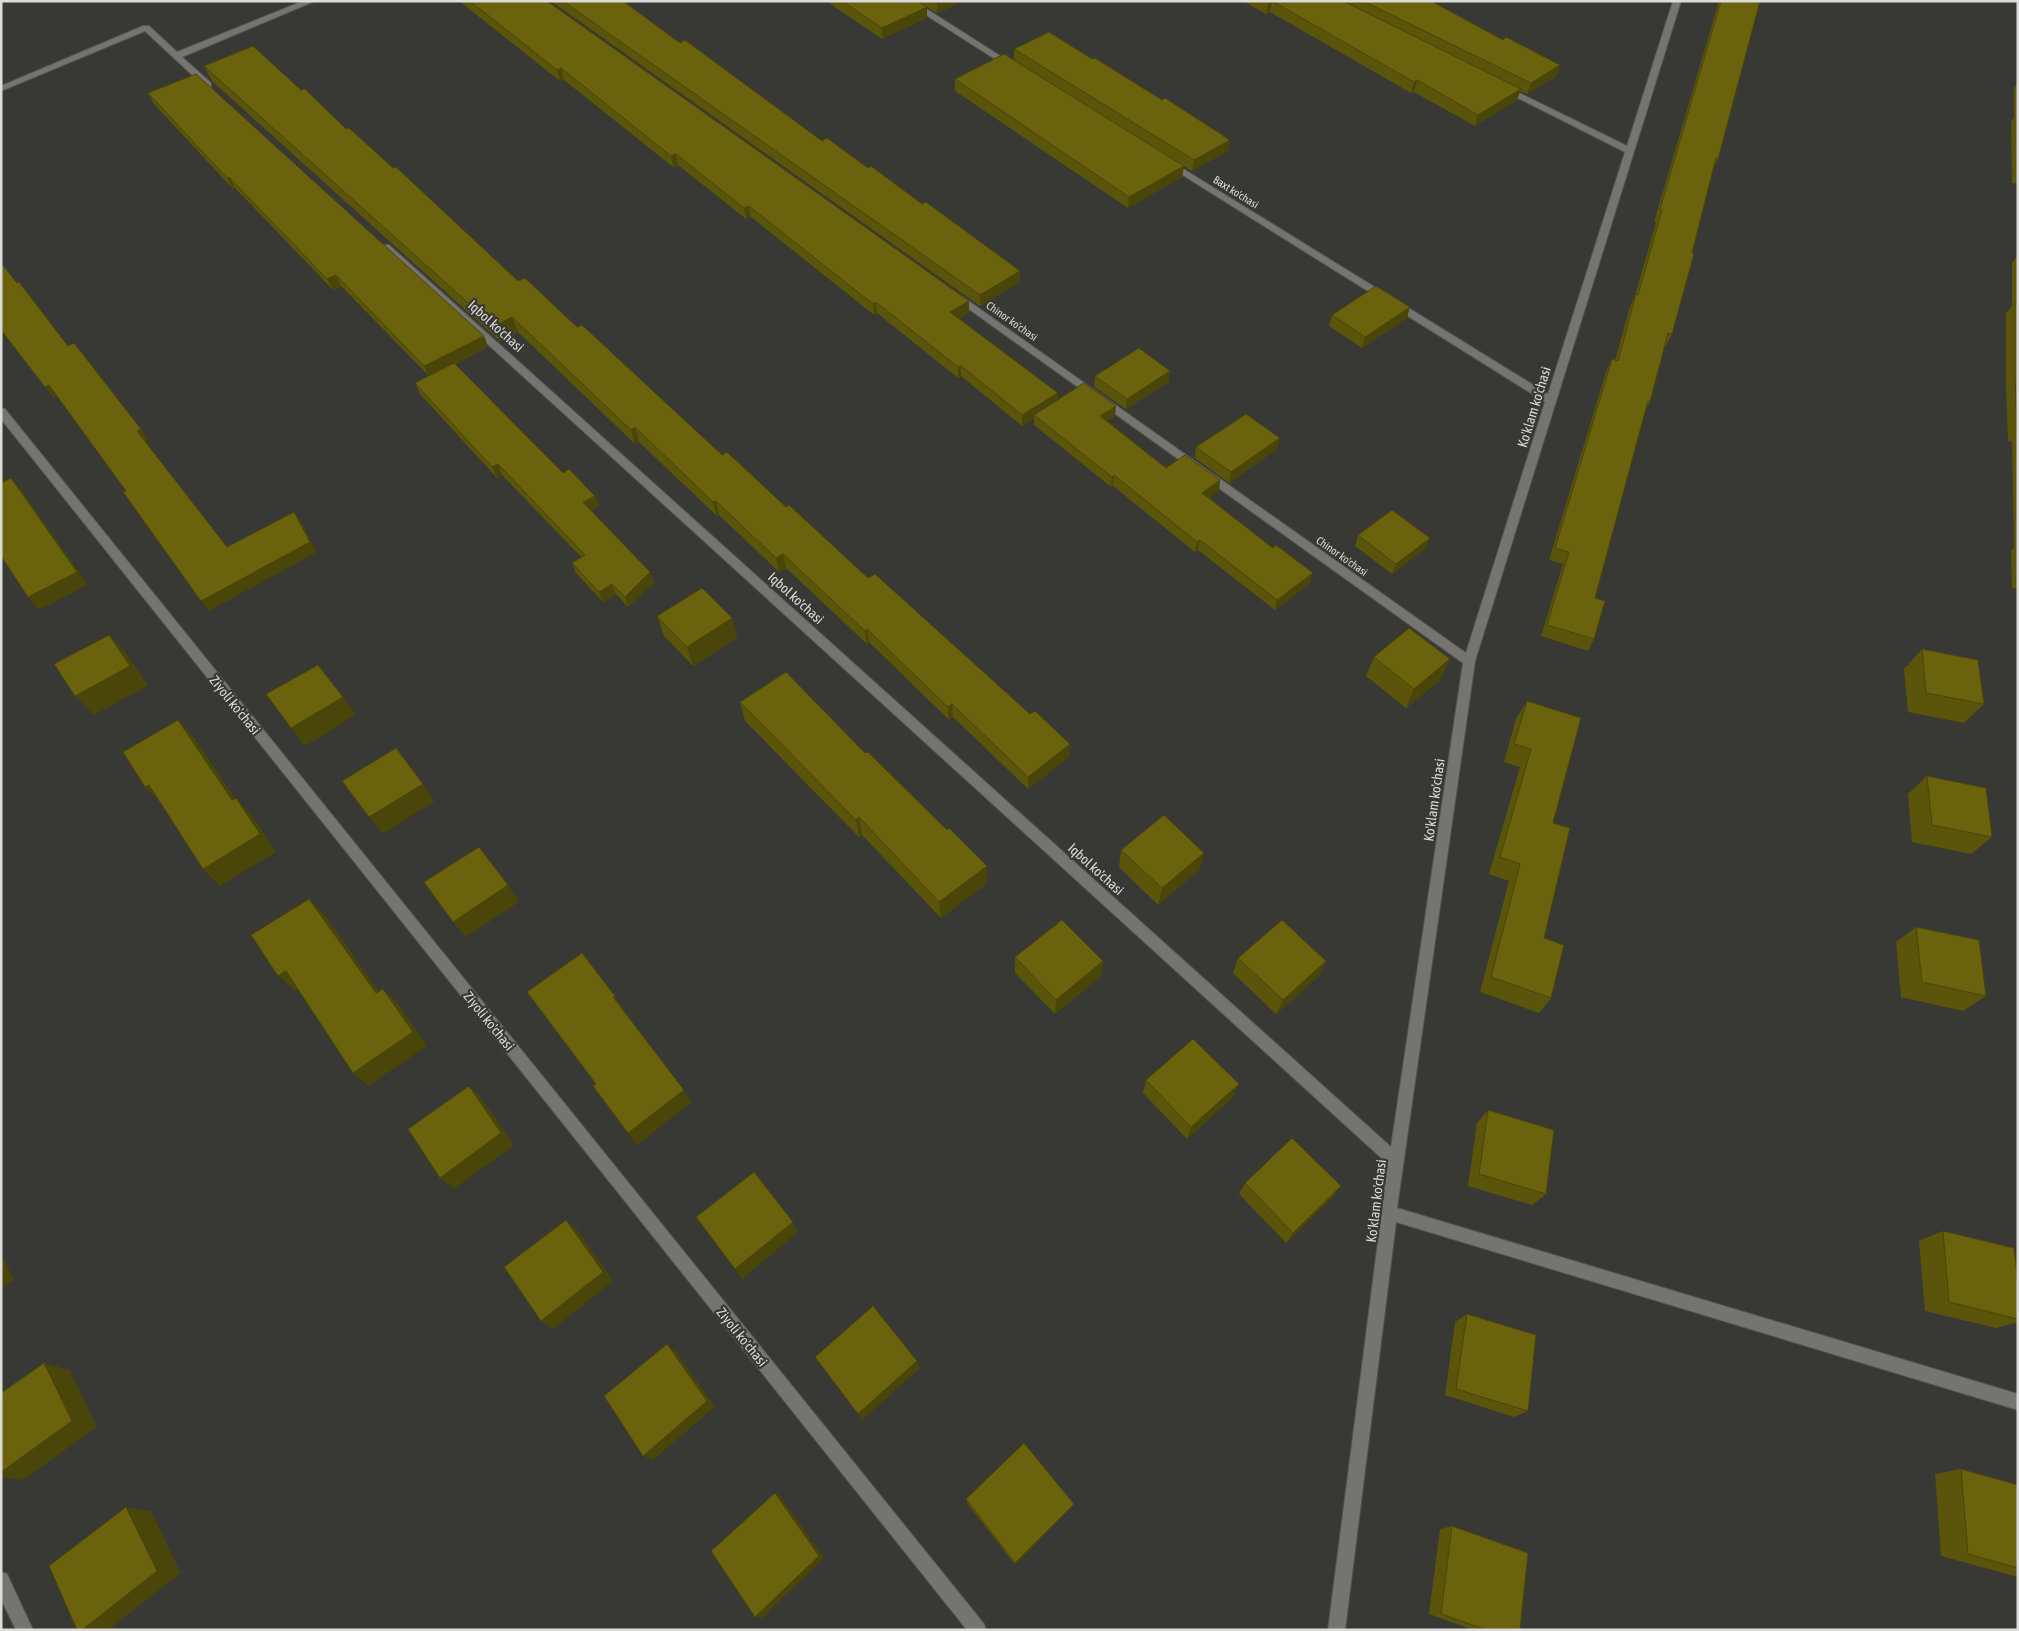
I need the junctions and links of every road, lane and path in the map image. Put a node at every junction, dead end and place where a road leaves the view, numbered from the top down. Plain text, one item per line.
1 (311, 1) edge
2 (908, 1) edge
3 (1677, 1) edge
4 (176, 56) junction
5 (1018, 70) edge
6 (1496, 85) edge
7 (1, 88) edge
8 (218, 94) edge
9 (1630, 152) junction
10 (1162, 159) edge
11 (376, 238) edge
12 (948, 291) edge
13 (1551, 402) junction
14 (1, 412) edge
15 (1469, 661) junction
16 (1396, 1161) junction
17 (1389, 1213) junction
18 (2018, 1402) edge
19 (1, 1580) edge
20 (25, 1630) edge
21 (978, 1630) edge
22 (1336, 1630) edge

1 - 4 street
2 - 5 street
3 - 9 street, Ko'klam ko'chasi
4 - 7 street
4 - 8 street
6 - 9 street
9 - 13 street, Ko'klam ko'chasi
10 - 13 street, Baxt ko'chasi
11 - 16 street, Iqbol ko'chasi
12 - 15 street, Chinor ko'chasi
13 - 15 street, Ko'klam ko'chasi
14 - 21 street, Ziyoli ko'chasi
15 - 16 street, Ko'klam ko'chasi
16 - 17 street, Ko'klam ko'chasi
17 - 18 street
17 - 22 street, Ko'klam ko'chasi
19 - 20 street

